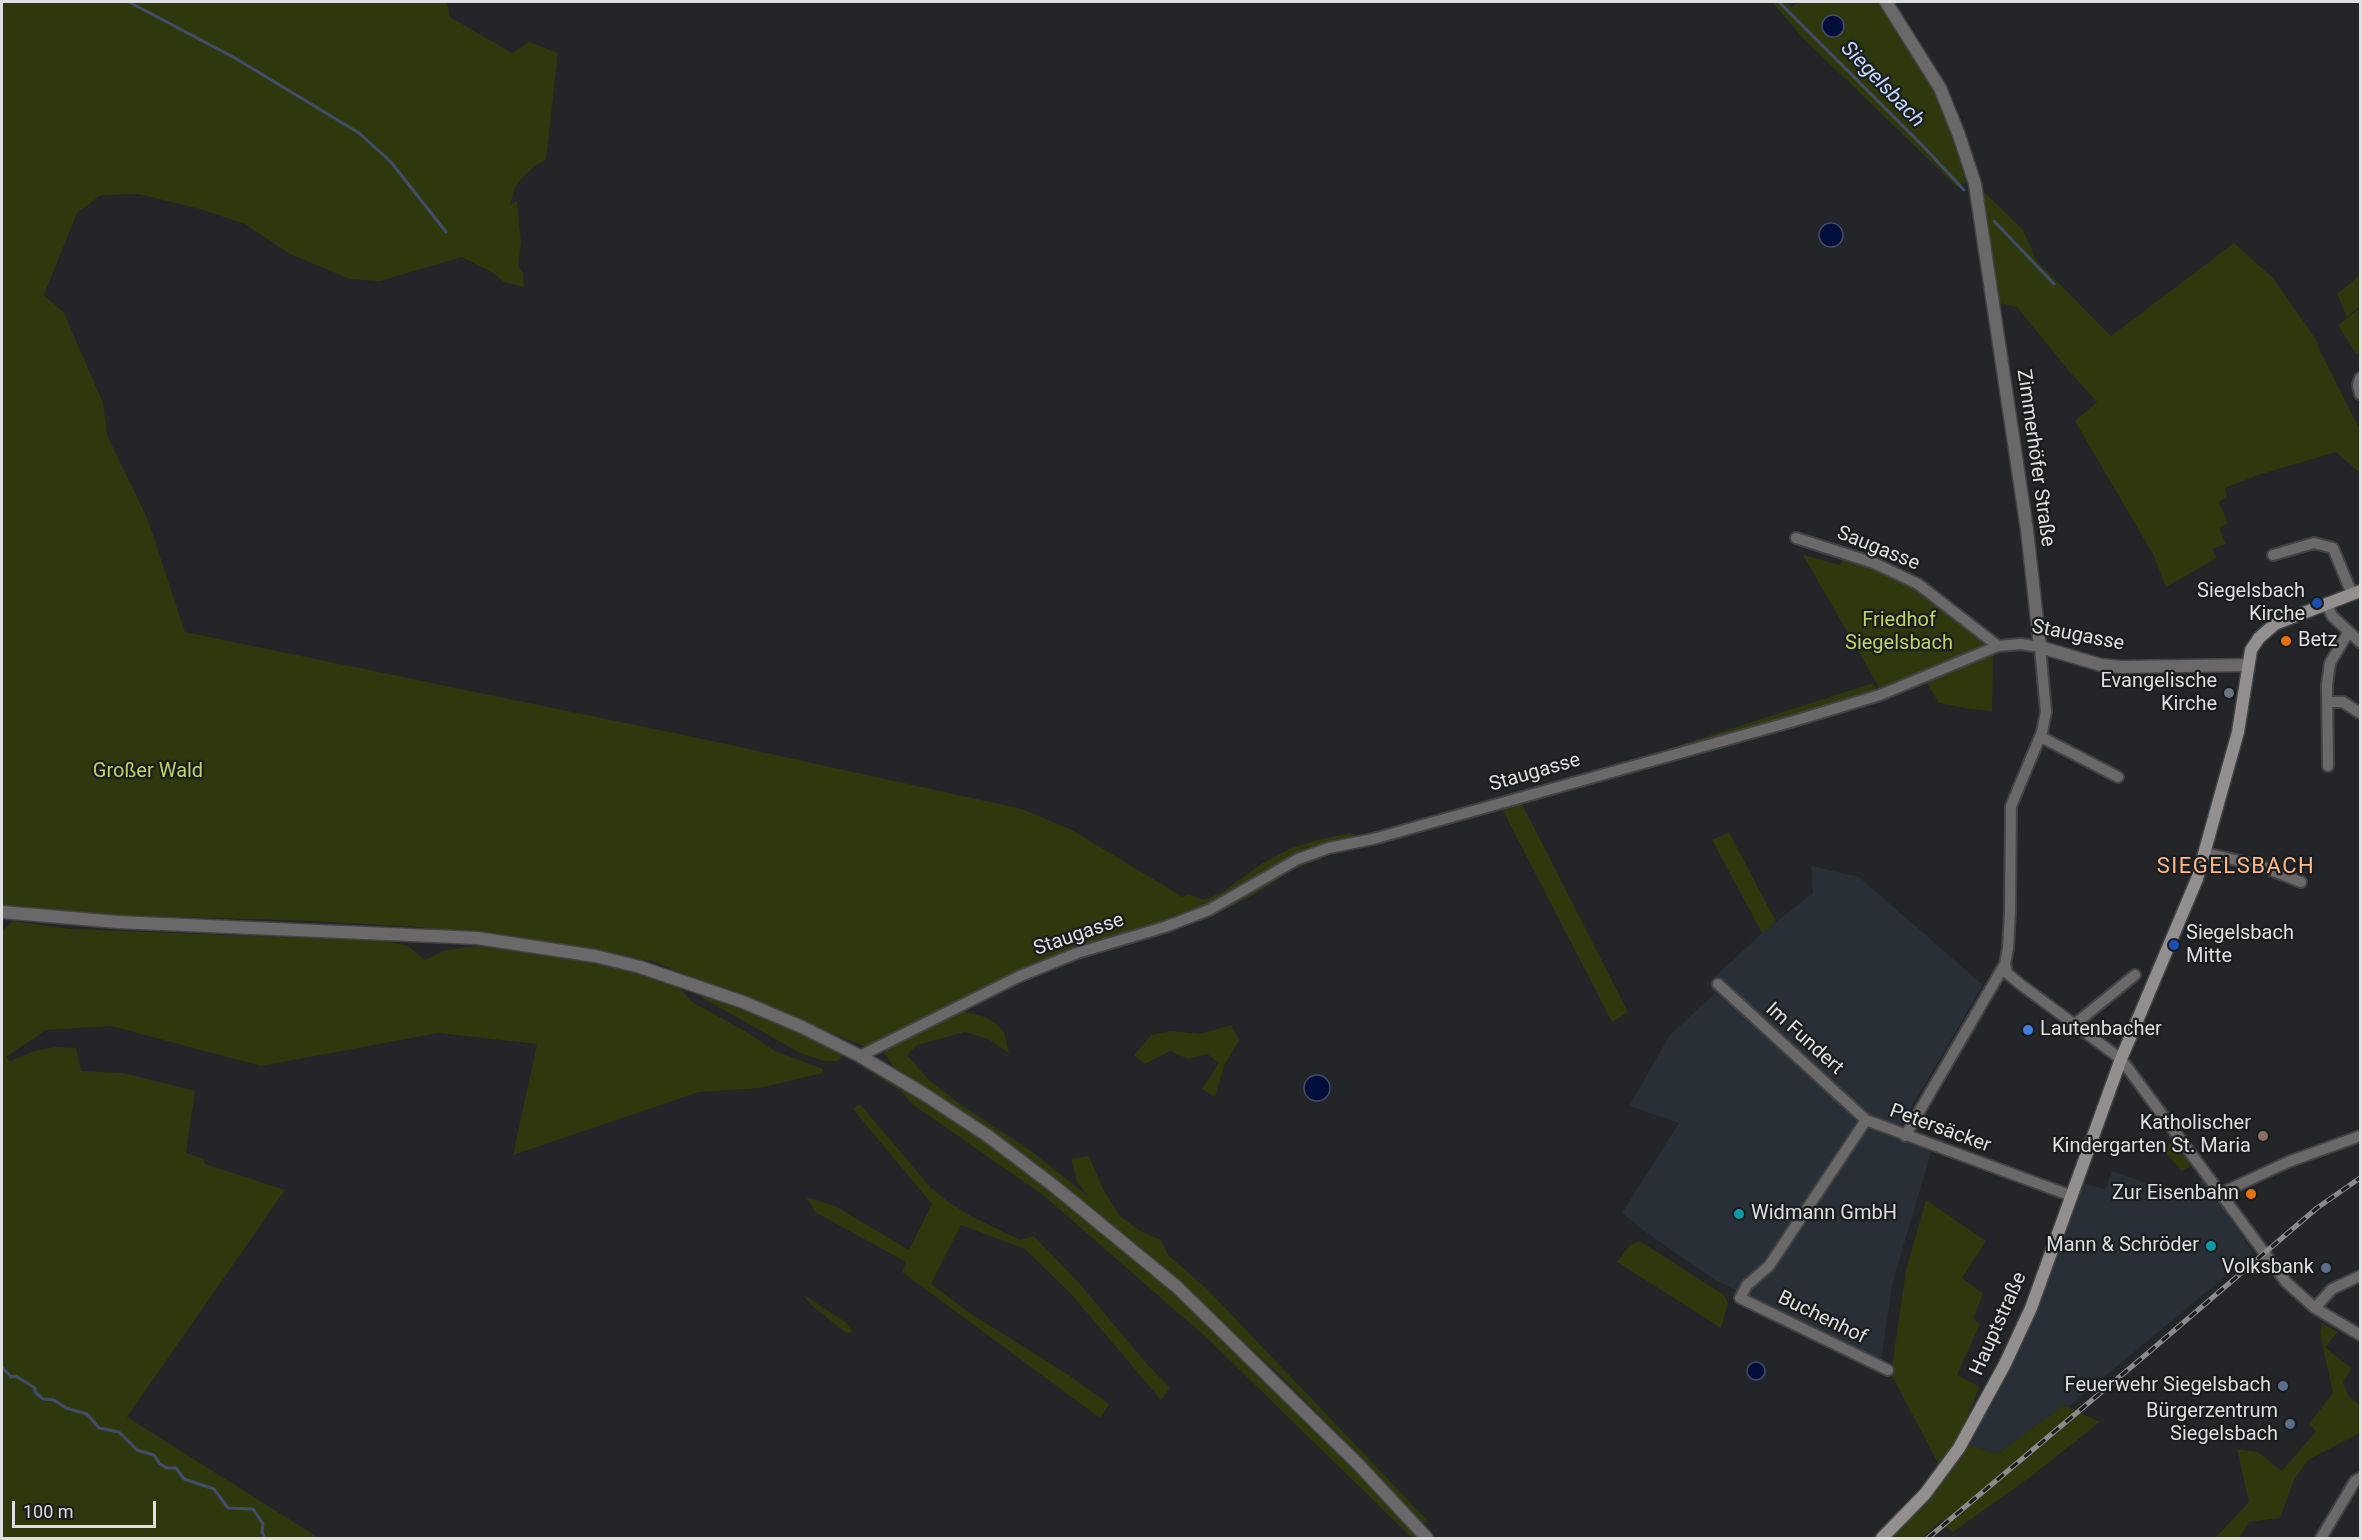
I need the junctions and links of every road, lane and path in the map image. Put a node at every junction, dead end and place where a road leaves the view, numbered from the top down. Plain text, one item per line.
1 (1886, 2) edge
2 (2361, 378) edge
3 (2361, 394) edge
4 (1796, 538) dead end
5 (2273, 555) dead end
6 (2356, 593) edge
7 (2327, 605) junction
8 (2348, 633) junction
9 (2361, 642) edge
10 (1998, 646) junction
11 (2040, 647) junction
12 (2248, 665) junction
13 (2328, 702) junction
14 (2361, 713) edge
15 (2041, 736) junction
16 (2328, 766) dead end
17 (2118, 777) dead end
18 (2206, 853) junction
19 (2301, 882) dead end
20 (2, 912) edge
21 (2005, 964) junction
22 (2135, 975) dead end
23 (1718, 984) dead end
24 (2075, 1024) junction
25 (860, 1056) junction
26 (2121, 1059) junction
27 (1866, 1120) junction
28 (1905, 1136) junction
29 (2361, 1136) edge
30 (2219, 1194) junction
31 (2072, 1196) junction
32 (2361, 1276) edge
33 (1740, 1298) joint
34 (2315, 1308) junction
35 (2361, 1335) edge
36 (1888, 1370) dead end
37 (2361, 1478) edge
38 (1427, 1539) edge
39 (1882, 1539) edge
40 (2321, 1539) edge

1 - 11 street, Zimmerhöfer Straße
2 - 3 street
4 - 10 street, Saugasse
5 - 6 street
6 - 7 main road, Hauptstraße
7 - 8 street
7 - 12 main road, Hauptstraße
8 - 9 street
8 - 13 street
10 - 11 street, Staugasse
10 - 25 street, Staugasse
11 - 12 street, Staugasse
11 - 15 street
12 - 18 main road, Hauptstraße
13 - 14 street
13 - 16 street
15 - 17 street
15 - 21 street
18 - 19 street
18 - 26 main road, Hauptstraße
20 - 25 street
21 - 24 street
21 - 28 street
22 - 24 street
23 - 27 street, Im Fundert
24 - 26 street
25 - 38 street
26 - 30 street
26 - 31 main road, Hauptstraße
27 - 28 street, Petersäcker
27 - 33 street, Petersäcker
28 - 31 street, Petersäcker
29 - 30 street
30 - 34 street
31 - 39 main road, Hauptstraße
32 - 34 street
33 - 36 street, Buchenhof
34 - 35 street
37 - 40 street

